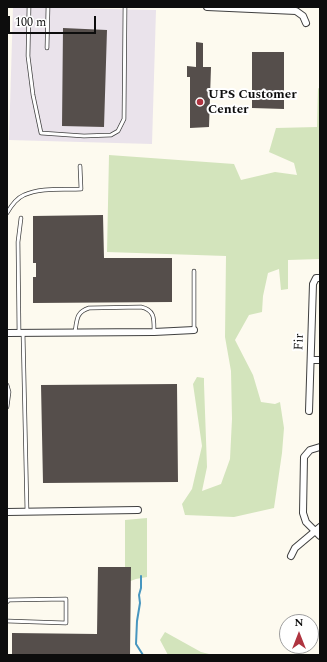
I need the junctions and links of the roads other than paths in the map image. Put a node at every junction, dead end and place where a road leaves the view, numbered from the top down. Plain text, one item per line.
1 (29, 7) edge
2 (48, 7) edge
3 (125, 7) edge
4 (207, 7) edge
5 (306, 23) dead end
6 (47, 48) dead end
7 (80, 166) dead end
8 (7, 213) edge
9 (21, 218) dead end
10 (194, 271) dead end
11 (320, 278) edge
12 (194, 330) joint
13 (21, 332) junction
14 (75, 332) junction
15 (154, 332) junction
16 (7, 333) edge
17 (311, 360) junction
18 (320, 360) edge
19 (7, 385) edge
20 (7, 407) edge
21 (309, 411) dead end
22 (320, 447) edge
23 (138, 510) dead end
24 (7, 512) edge
25 (27, 512) junction
26 (318, 531) edge
27 (291, 556) dead end
28 (7, 602) edge
29 (7, 621) edge

1 - 3 lane
2 - 6 lane
4 - 5 street
7 - 8 lane
9 - 13 lane
10 - 12 lane
11 - 17 street, Fir
12 - 15 street
13 - 14 street
13 - 16 street
13 - 25 lane
14 - 15 street
14 - 15 lane
17 - 18 street
17 - 21 street, Fir
19 - 20 lane
22 - 26 street
23 - 25 street
24 - 25 street
26 - 27 street
28 - 29 lane

